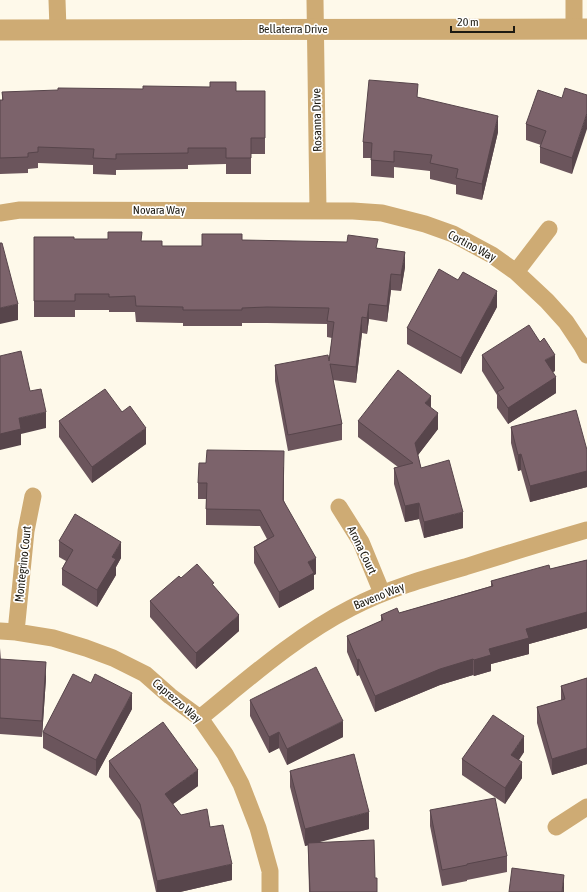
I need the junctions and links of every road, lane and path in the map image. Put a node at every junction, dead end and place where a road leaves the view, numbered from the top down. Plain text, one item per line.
1 (57, 0) edge
2 (316, 0) edge
3 (574, 0) edge
4 (581, 29) edge
5 (0, 30) edge
6 (58, 30) junction
7 (316, 30) junction
8 (318, 210) junction
9 (0, 212) edge
10 (549, 229) dead end
11 (516, 272) junction
12 (587, 355) edge
13 (33, 496) dead end
14 (339, 507) dead end
15 (587, 530) edge
16 (382, 593) junction
17 (8, 631) edge
18 (200, 718) junction
19 (587, 807) edge
20 (556, 827) dead end
21 (270, 892) edge

1 - 6 street
2 - 7 street, Rosanna Drive
3 - 4 street
4 - 7 street, Bellaterra Drive
5 - 6 street, Bellaterra Drive
6 - 7 street, Bellaterra Drive
7 - 8 street, Rosanna Drive
8 - 9 street, Novara Way
8 - 11 street, Cortino Way
10 - 11 street
11 - 12 street, Cortino Way
13 - 17 street, Montegrino Court
14 - 16 street, Arona Court
15 - 16 street, Baveno Way
16 - 18 street, Baveno Way
17 - 18 street, Caprezzo Way
18 - 21 street, Caprezzo Way
19 - 20 street

